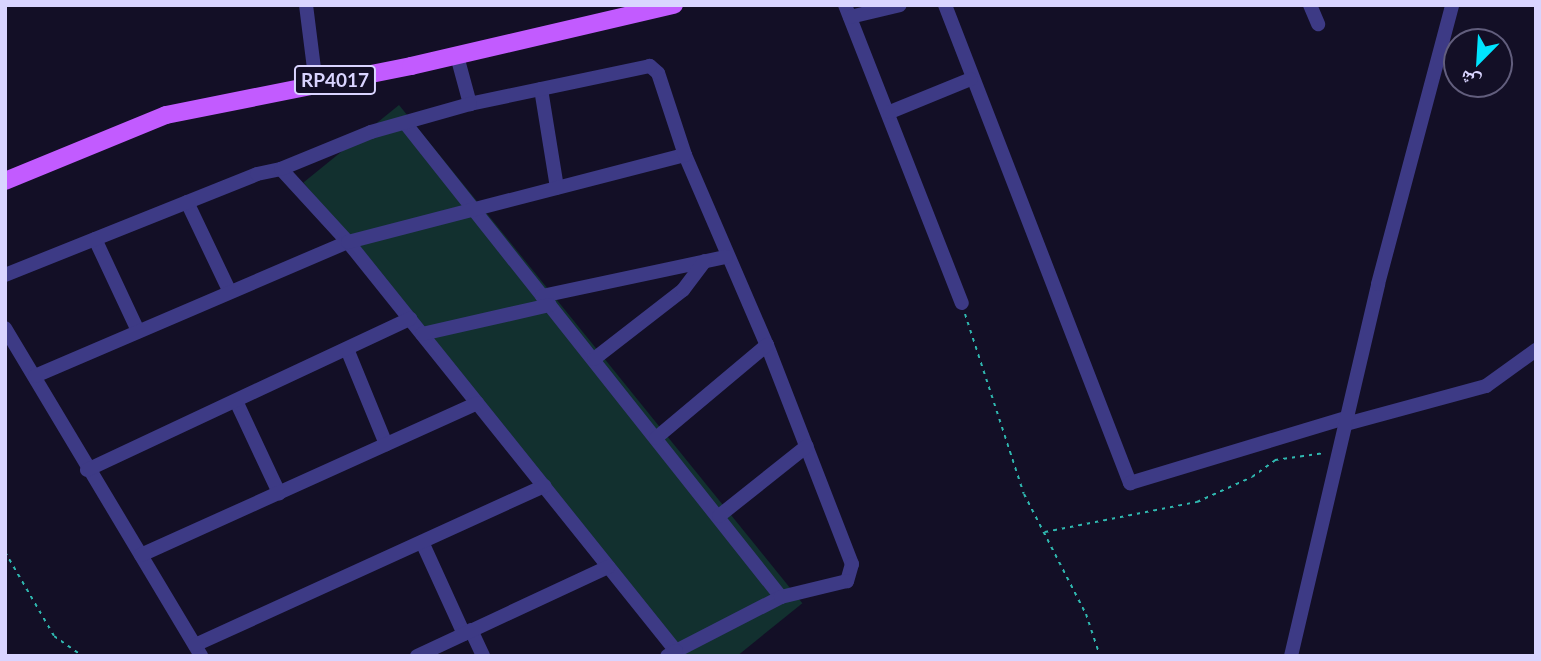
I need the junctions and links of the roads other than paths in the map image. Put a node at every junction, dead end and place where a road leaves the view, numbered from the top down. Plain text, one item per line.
1 (306, 5) edge
2 (674, 5) edge
3 (900, 5) edge
4 (945, 5) edge
5 (1310, 5) edge
6 (1452, 5) edge
7 (847, 11) edge
8 (1318, 24) dead end
9 (457, 56) junction
10 (971, 79) junction
11 (316, 84) junction
12 (541, 89) junction
13 (470, 104) junction
14 (890, 112) junction
15 (405, 123) junction
16 (685, 155) junction
17 (281, 169) junction
18 (5, 181) edge
19 (556, 188) junction
20 (187, 202) junction
21 (468, 208) junction
22 (95, 239) junction
23 (348, 242) junction
24 (726, 257) junction
25 (705, 261) junction
26 (5, 275) edge
27 (229, 290) junction
28 (546, 300) junction
29 (962, 303) road end
30 (411, 319) junction
31 (5, 328) edge
32 (138, 331) junction
33 (422, 334) junction
34 (767, 345) junction
35 (347, 349) junction
36 (1536, 351) edge
37 (594, 359) junction
38 (35, 376) junction
39 (236, 401) junction
40 (477, 404) junction
41 (1347, 421) junction
42 (656, 438) junction
43 (386, 444) junction
44 (807, 446) junction
45 (88, 470) junction
46 (544, 486) junction
47 (279, 493) junction
48 (719, 516) junction
49 (422, 542) junction
50 (141, 555) junction
51 (608, 567) junction
52 (780, 597) junction
53 (468, 632) junction
54 (198, 651) edge
55 (671, 653) edge
56 (416, 656) edge
57 (483, 656) edge
58 (1290, 656) edge

1 - 11 street
2 - 9 main road, RP4017
3 - 7 street
4 - 10 street
5 - 8 street
6 - 41 street
7 - 14 street
9 - 11 main road, RP4017
9 - 13 street
10 - 14 street
10 - 41 street
11 - 18 main road, RP4017
12 - 13 street
12 - 16 street
12 - 19 street
13 - 15 street
14 - 29 street
15 - 17 street
15 - 21 street
16 - 19 street
16 - 24 street
17 - 20 street
17 - 23 street
19 - 21 street
20 - 22 street
20 - 27 street
21 - 23 street
21 - 28 street
22 - 26 street
22 - 32 street
23 - 27 street
23 - 30 street
24 - 25 street
24 - 34 street
25 - 28 street
25 - 37 street
27 - 32 street
28 - 33 street
28 - 37 street
30 - 33 street
30 - 35 street
31 - 38 street
32 - 38 street
33 - 40 street
34 - 42 street
34 - 44 street
35 - 39 street
35 - 43 street
36 - 41 street
37 - 42 street
38 - 45 street
39 - 45 street
39 - 47 street
40 - 43 street
40 - 46 street
41 - 58 street
42 - 48 street
43 - 47 street
44 - 48 street
44 - 52 street
45 - 50 street
46 - 49 street
46 - 51 street
47 - 50 street
48 - 52 street
49 - 53 street
49 - 54 street
50 - 54 street
51 - 53 street
51 - 55 street
52 - 55 street
53 - 56 street
53 - 57 street

